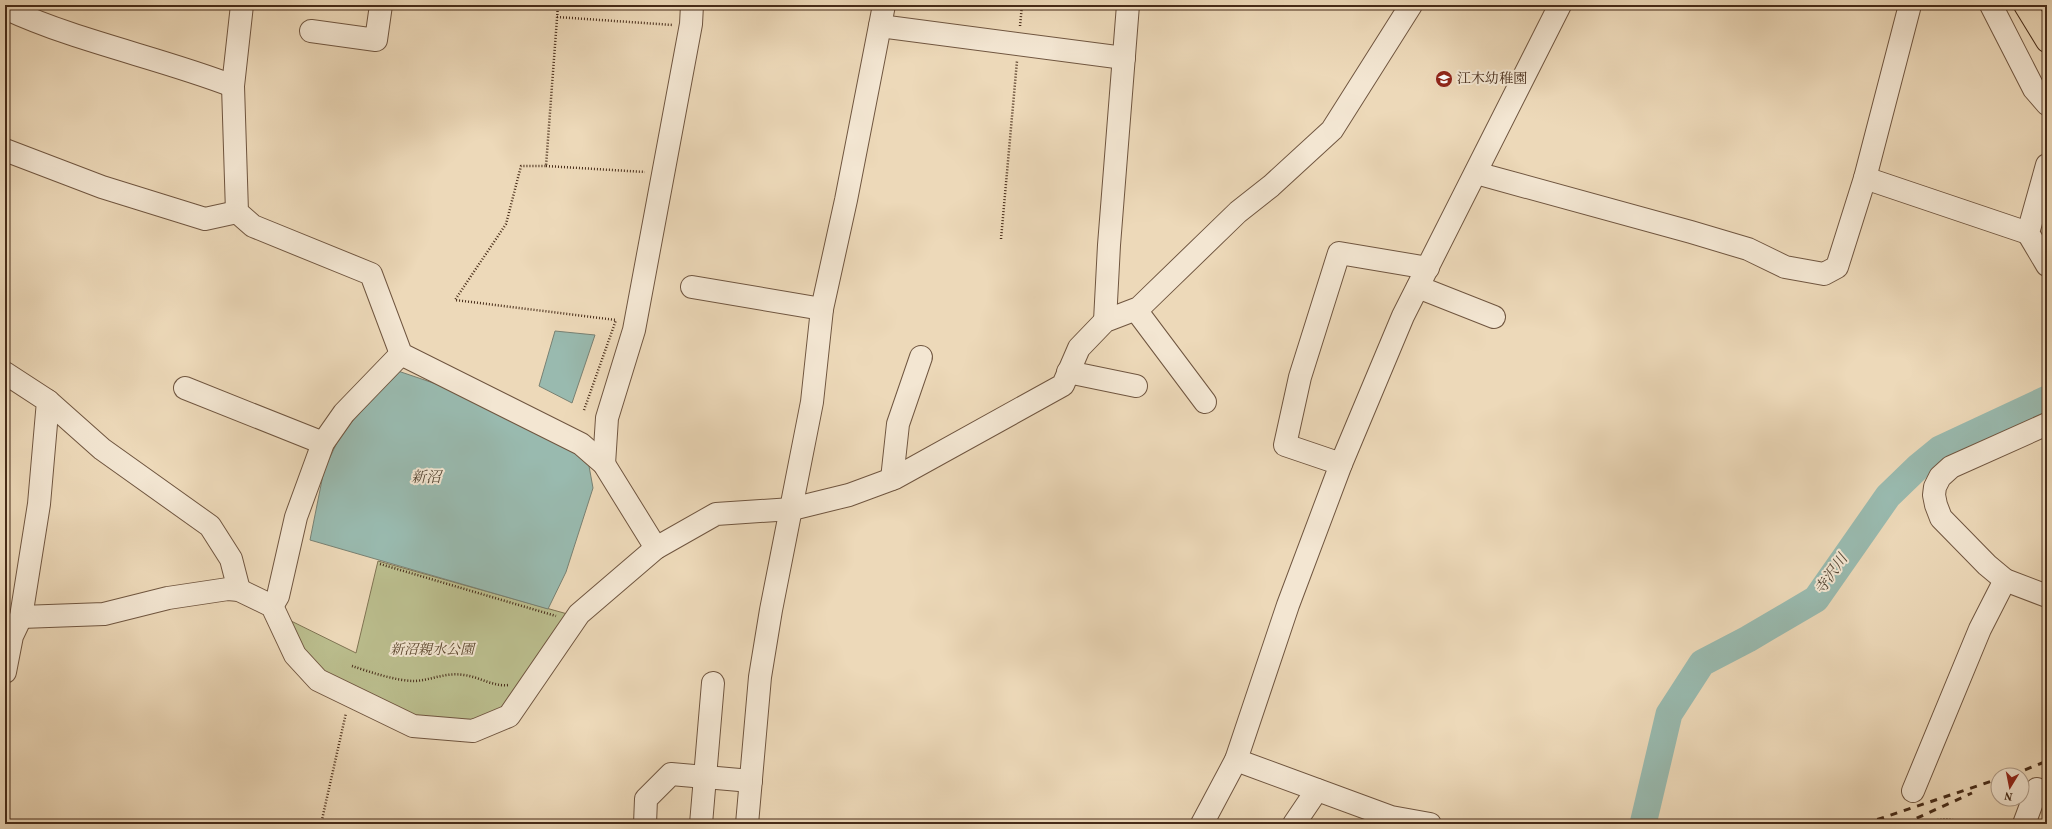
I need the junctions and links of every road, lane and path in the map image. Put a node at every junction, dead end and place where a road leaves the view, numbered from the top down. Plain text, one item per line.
1 (242, 5) edge
2 (381, 5) edge
3 (558, 5) edge
4 (692, 5) edge
5 (884, 5) edge
6 (1022, 5) edge
7 (1128, 5) edge
8 (1411, 5) edge
9 (1560, 5) edge
10 (1910, 5) edge
11 (1991, 5) edge
12 (2025, 5) edge
13 (5, 8) edge
14 (557, 17) junction
15 (674, 25) dead end
16 (880, 26) junction
17 (310, 31) dead end
18 (2047, 40) edge
19 (1018, 44) junction
20 (1124, 58) junction
21 (233, 86) junction
22 (2047, 104) edge
23 (5, 150) edge
24 (2047, 165) edge
25 (546, 166) junction
26 (649, 172) dead end
27 (1476, 173) junction
28 (1865, 178) junction
29 (237, 212) junction
30 (2028, 233) junction
31 (1001, 239) dead end
32 (2047, 265) edge
33 (1428, 268) junction
34 (692, 287) dead end
35 (1418, 287) junction
36 (822, 309) junction
37 (1136, 310) junction
38 (1494, 317) dead end
39 (616, 320) dead end
40 (1105, 321) junction
41 (401, 354) junction
42 (921, 356) dead end
43 (1068, 372) junction
44 (5, 373) edge
45 (1136, 386) dead end
46 (185, 388) dead end
47 (48, 400) junction
48 (1205, 402) dead end
49 (2047, 424) edge
50 (324, 443) junction
51 (604, 464) junction
52 (1341, 464) junction
53 (892, 479) junction
54 (792, 509) junction
55 (656, 548) junction
56 (380, 564) dead end
57 (2005, 580) junction
58 (239, 590) junction
59 (2047, 596) edge
60 (272, 606) junction
61 (21, 617) junction
62 (552, 621) dead end
63 (352, 666) dead end
64 (5, 672) edge
65 (713, 683) dead end
66 (511, 685) dead end
67 (350, 696) junction
68 (1236, 760) junction
69 (699, 776) junction
70 (751, 781) junction
71 (2037, 789) dead end
72 (1317, 790) junction
73 (1912, 791) dead end
74 (1388, 821) edge
75 (321, 824) edge
76 (645, 824) edge
77 (689, 824) edge
78 (701, 824) edge
79 (747, 824) edge
80 (1202, 824) edge
81 (1294, 824) edge
82 (1430, 824) edge
83 (1923, 824) edge
84 (1967, 824) edge
85 (2024, 824) edge

1 - 21 street
2 - 17 street
3 - 14 path
4 - 51 street
5 - 16 street
6 - 19 path
7 - 20 street
8 - 37 street
9 - 27 street
10 - 28 street
11 - 22 street
12 - 18 highway
13 - 21 street
14 - 15 path
14 - 25 path
16 - 19 street
16 - 36 street
19 - 20 street
19 - 31 path
20 - 40 street
21 - 29 street
23 - 29 street
24 - 30 street
25 - 26 path
25 - 39 path
27 - 28 street
27 - 33 street
28 - 30 street
29 - 41 street
30 - 32 street
33 - 35 street
33 - 52 street
34 - 36 street
35 - 38 street
35 - 52 street
36 - 54 street
37 - 40 street
37 - 48 street
40 - 43 street
41 - 50 street
41 - 51 street
42 - 53 street
43 - 45 street
43 - 53 street
44 - 47 street
46 - 50 street
47 - 58 street
47 - 61 street
49 - 57 street
50 - 60 street
51 - 55 street
52 - 68 street
53 - 54 street
54 - 55 street
54 - 70 street
55 - 67 street
56 - 62 path
57 - 59 street
57 - 73 street
58 - 60 street
58 - 61 street
60 - 67 street
61 - 64 street
63 - 66 path
65 - 69 street
67 - 75 path
68 - 72 street
68 - 80 street
69 - 70 street
69 - 76 street
69 - 77 street
69 - 78 street
70 - 79 street
71 - 85 street
72 - 74 street
72 - 81 street
74 - 82 street
83 - 84 path

